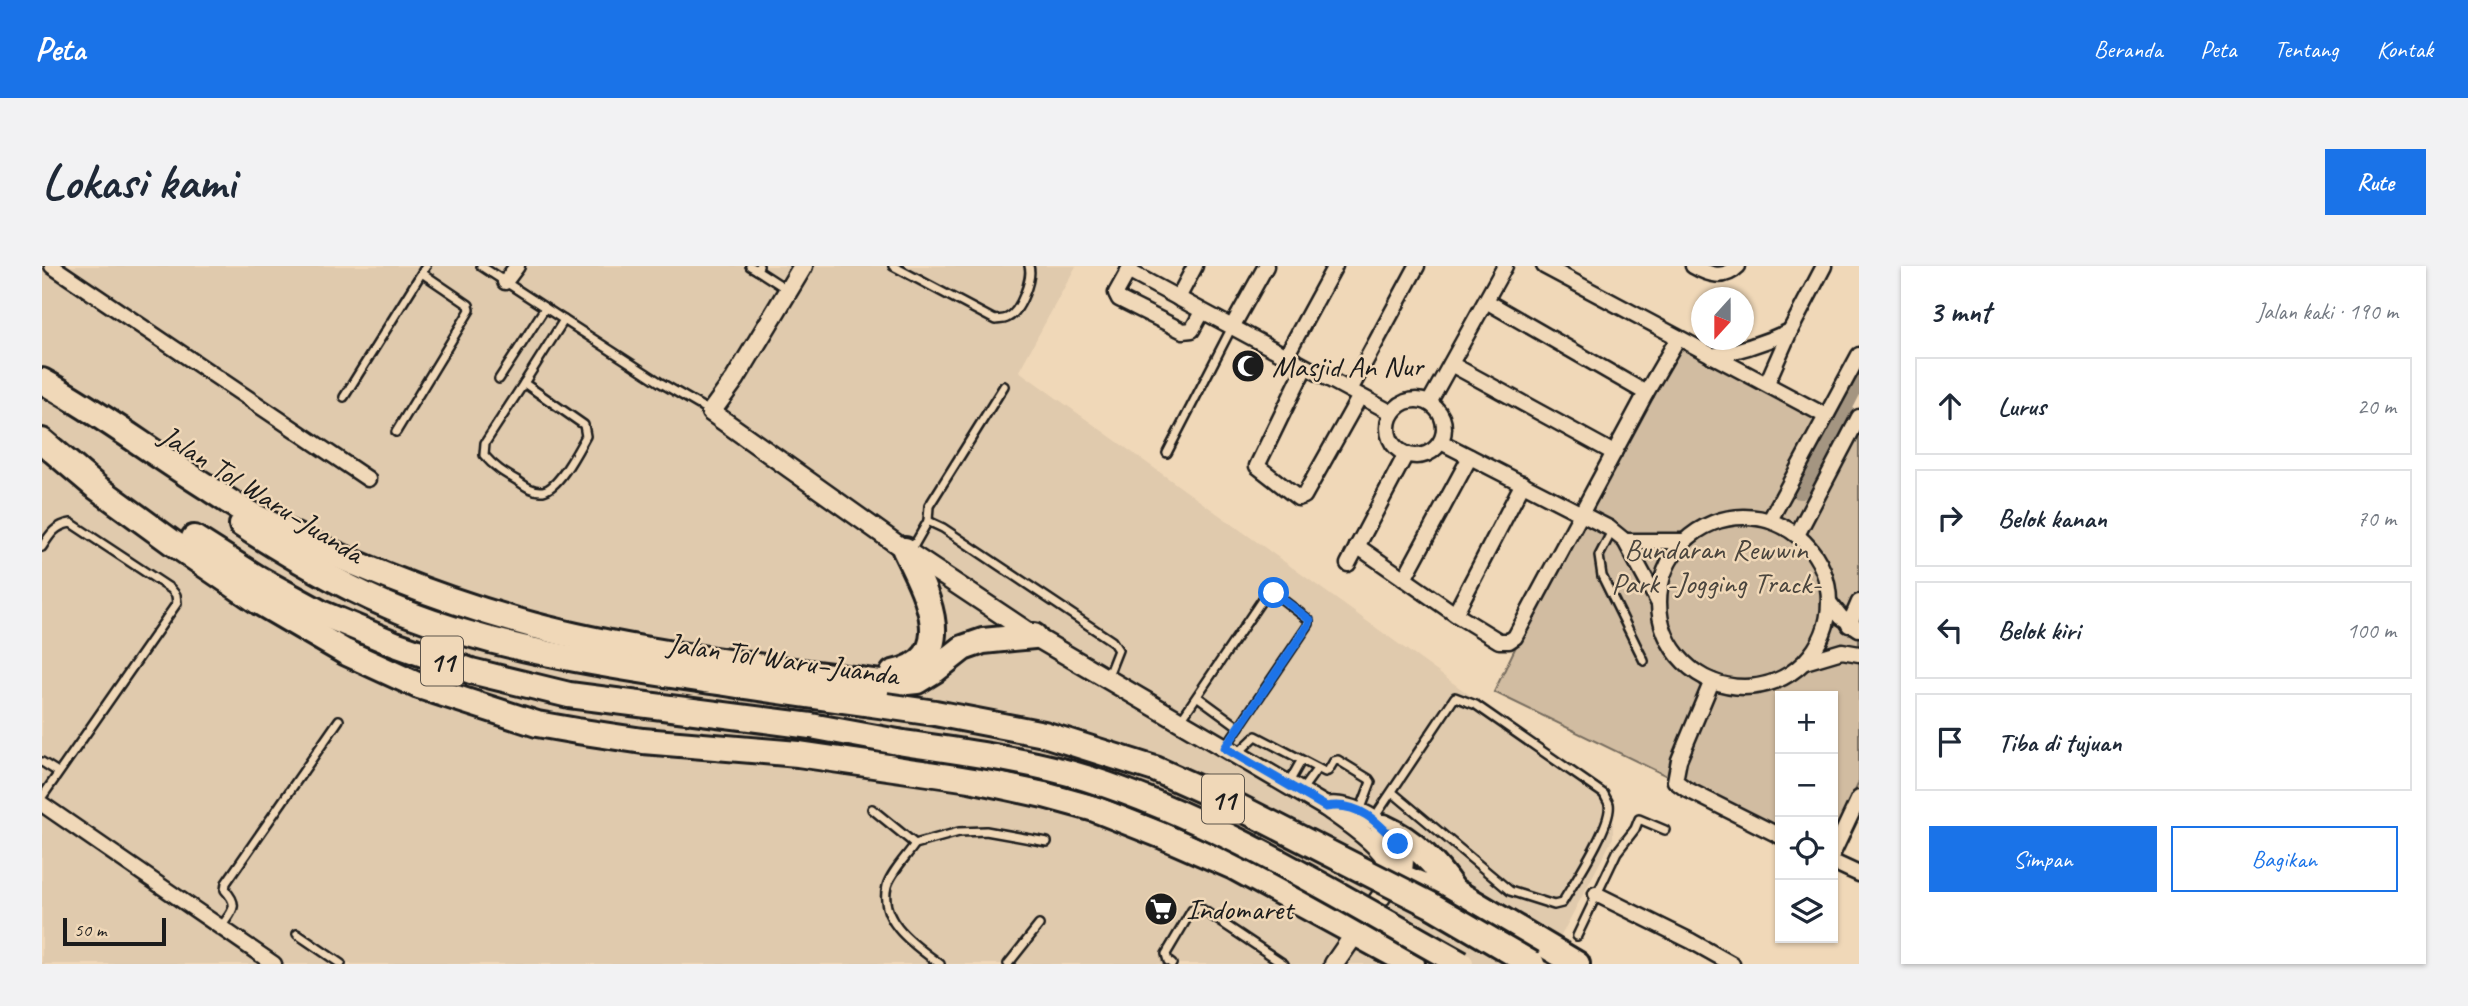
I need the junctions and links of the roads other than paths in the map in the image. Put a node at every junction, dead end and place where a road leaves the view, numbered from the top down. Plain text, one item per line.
1 (52, 266) edge
2 (481, 266) edge
3 (516, 266) edge
4 (803, 266) edge
5 (893, 266) edge
6 (1029, 266) edge
7 (1195, 266) edge
8 (1266, 266) edge
9 (1335, 266) edge
10 (1418, 266) edge
11 (1505, 266) edge
12 (1544, 266) edge
13 (1693, 266) edge
14 (1738, 266) edge
15 (1824, 266) edge
16 (755, 267) edge
17 (1130, 269) edge
18 (424, 270) edge
19 (505, 282) junction
20 (789, 290) junction
21 (1178, 298) junction
22 (1486, 301) junction
23 (545, 308) junction
24 (1202, 312) junction
25 (564, 320) junction
26 (1232, 327) junction
27 (1790, 331) junction
28 (1678, 338) junction
29 (1859, 355) edge
30 (1286, 356) junction
31 (1712, 356) junction
32 (1451, 364) junction
33 (1305, 366) junction
34 (499, 379) dead end
35 (42, 381) edge
36 (524, 383) junction
37 (1768, 383) junction
38 (1004, 386) dead end
39 (42, 387) edge
40 (1355, 393) junction
41 (1646, 393) junction
42 (344, 397) dead end
43 (1429, 403) junction
44 (711, 412) junction
45 (1392, 413) junction
46 (1826, 416) junction
47 (1859, 417) edge
48 (42, 430) edge
49 (396, 432) dead end
50 (42, 441) edge
51 (1441, 442) junction
52 (1167, 453) dead end
53 (1614, 453) junction
54 (1406, 454) junction
55 (1470, 457) junction
56 (368, 479) dead end
57 (1523, 484) junction
58 (1581, 513) junction
59 (1770, 520) junction
60 (928, 521) junction
61 (1612, 531) junction
62 (1797, 535) junction
63 (1625, 541) junction
64 (1682, 541) junction
65 (1357, 546) junction
66 (42, 547) edge
67 (907, 551) junction
68 (1348, 564) dead end
69 (1404, 579) junction
70 (1829, 601) junction
71 (1658, 602) junction
72 (1859, 602) edge
73 (1455, 614) junction
74 (1854, 627) edge
75 (1034, 636) junction
76 (1859, 654) edge
77 (695, 656) junction
78 (1644, 660) dead end
79 (1805, 662) junction
80 (1107, 679) junction
81 (1712, 681) junction
82 (1198, 697) junction
83 (339, 720) dead end
84 (1180, 722) junction
85 (1239, 727) junction
86 (1231, 751) junction
87 (1301, 761) junction
88 (42, 762) edge
89 (1317, 769) junction
90 (58, 772) junction
91 (1294, 788) junction
92 (1392, 792) junction
93 (42, 797) edge
94 (1858, 802) edge
95 (42, 804) edge
96 (1326, 807) junction
97 (872, 809) dead end
98 (1372, 819) junction
99 (1665, 830) dead end
100 (1775, 834) edge
101 (1047, 842) dead end
102 (1838, 843) edge
103 (915, 844) junction
104 (1838, 864) edge
105 (1859, 874) edge
106 (1392, 877) junction
107 (1454, 891) junction
108 (1596, 894) junction
109 (1039, 925) dead end
110 (221, 928) junction
111 (297, 934) dead end
112 (1354, 934) junction
113 (1577, 936) dead end
114 (274, 964) edge
115 (341, 964) edge
116 (940, 964) edge
117 (1008, 964) edge
118 (1172, 964) edge
119 (1284, 964) edge
120 (1334, 964) edge
121 (1412, 964) edge
122 (1461, 964) edge
123 (1532, 964) edge
124 (1577, 964) edge
125 (1732, 964) edge

1 - 56 street
2 - 19 lane
3 - 19 street
4 - 20 street
5 - 6 lane
7 - 21 street
8 - 26 street
9 - 30 street
10 - 40 street
11 - 22 street
12 - 28 street
13 - 14 street
15 - 27 street
16 - 20 lane
17 - 21 street
17 - 24 street
18 - 42 lane
18 - 49 lane
19 - 23 lane
20 - 44 street
21 - 24 street
22 - 32 street
22 - 41 street
23 - 25 lane
23 - 34 lane
24 - 26 street
25 - 36 lane
25 - 44 lane
26 - 30 street
26 - 52 lane
27 - 31 street
27 - 37 street
28 - 31 street
28 - 41 street
29 - 46 street
30 - 33 street
31 - 37 street
32 - 43 street
32 - 53 street
33 - 40 street
33 - 40 street
35 - 77 highway
36 - 36 lane
37 - 46 street
38 - 60 lane
39 - 123 highway, Jalan Tol Waru–Juanda / 11, bridge
40 - 45 street
41 - 53 street
43 - 45 street
43 - 51 street
44 - 67 street
45 - 54 street
46 - 59 street
47 - 62 street
48 - 122 highway, Jalan Tol Waru–Juanda / 11, bridge
50 - 112 highway
51 - 54 street
51 - 55 street
53 - 58 street
54 - 65 street
55 - 57 street
55 - 69 street
57 - 58 street
57 - 73 street
58 - 61 street
58 - 73 street
59 - 62 street
59 - 64 street
60 - 67 lane
60 - 80 lane
61 - 63 street
61 - 78 lane
62 - 70 street
63 - 64 street
63 - 71 street
64 - 71 street
65 - 68 street
65 - 69 street
66 - 90 lane
67 - 75 street
67 - 77 highway
69 - 73 street
70 - 74 street
70 - 79 street
71 - 81 street
72 - 74 street
75 - 77 highway
75 - 80 street
76 - 79 street
79 - 81 street
80 - 84 street
81 - 100 street
82 - 84 lane
82 - 85 lane
82 - 85 lane
83 - 110 lane
84 - 86 street
85 - 86 lane
86 - 87 lane
86 - 91 street
87 - 89 lane
87 - 91 lane
88 - 90 lane
89 - 91 lane
89 - 98 lane
90 - 93 lane
91 - 96 street
92 - 92 lane
92 - 98 lane
94 - 102 street
95 - 110 street
96 - 98 street
96 - 106 street
97 - 103 lane
98 - 106 street
98 - 107 highway
99 - 108 lane
101 - 103 lane
103 - 116 lane
104 - 105 street
106 - 107 highway
106 - 112 street
107 - 124 highway
108 - 113 lane
108 - 125 street
109 - 117 lane
110 - 114 street
111 - 115 lane
112 - 120 street
112 - 121 highway
118 - 119 lane

